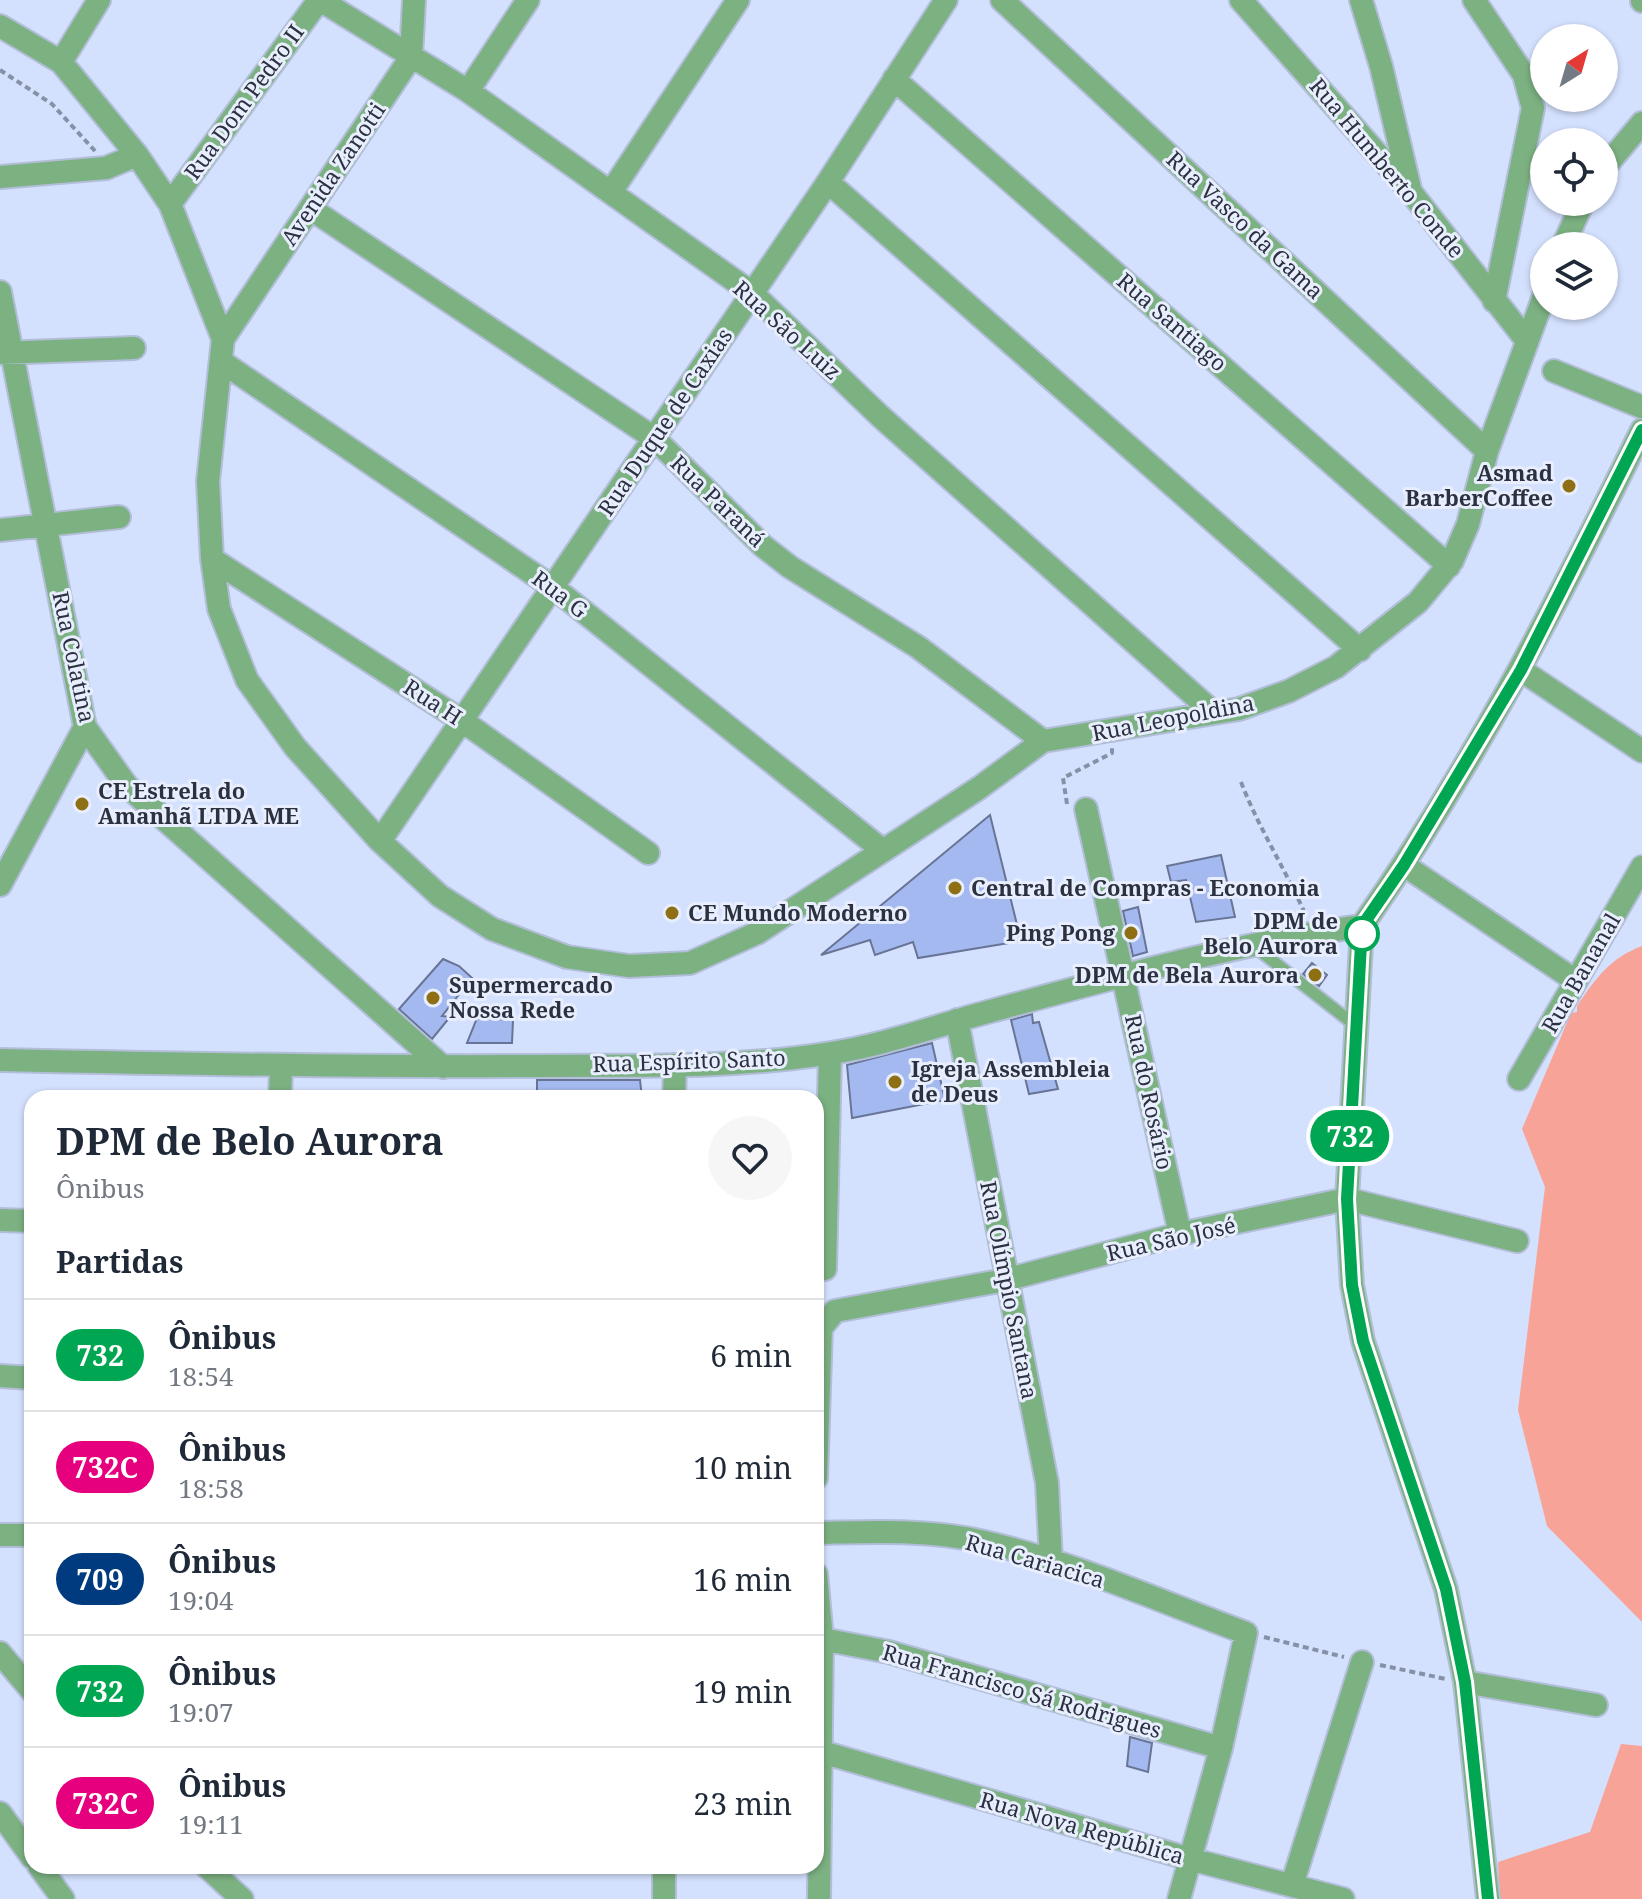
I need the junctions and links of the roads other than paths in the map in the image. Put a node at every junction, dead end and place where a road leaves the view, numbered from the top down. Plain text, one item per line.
1 (99, 0) edge
2 (319, 0) edge
3 (414, 0) edge
4 (528, 0) edge
5 (738, 0) edge
6 (946, 0) edge
7 (1002, 0) edge
8 (1241, 0) edge
9 (1361, 0) edge
10 (1474, 0) edge
11 (0, 26) edge
12 (411, 57) junction
13 (61, 62) junction
14 (894, 79) junction
15 (468, 91) junction
16 (1642, 123) edge
17 (1618, 151) edge
18 (137, 155) junction
19 (0, 177) edge
20 (828, 182) junction
21 (1410, 191) junction
22 (611, 192) junction
23 (170, 204) junction
24 (311, 209) junction
25 (0, 292) edge
26 (752, 293) junction
27 (1494, 301) junction
28 (1535, 320) edge
29 (223, 339) junction
30 (1527, 341) junction
31 (134, 348) dead end
32 (6, 352) edge
33 (222, 362) junction
34 (1554, 371) dead end
35 (1642, 407) edge
36 (1642, 430) edge
37 (654, 438) junction
38 (1487, 451) junction
39 (119, 517) dead end
40 (48, 524) junction
41 (0, 530) edge
42 (212, 559) junction
43 (1449, 566) junction
44 (554, 588) junction
45 (1360, 650) junction
46 (1521, 670) junction
47 (1213, 712) junction
48 (464, 722) junction
49 (85, 727) junction
50 (1043, 741) junction
51 (1642, 751) edge
52 (1077, 811) road end
53 (380, 841) junction
54 (881, 849) junction
55 (648, 853) dead end
56 (1404, 865) junction
57 (1642, 867) edge
58 (0, 885) edge
59 (1362, 926) junction
60 (1254, 947) junction
61 (1124, 975) junction
62 (1576, 981) junction
63 (957, 1020) junction
64 (1356, 1026) junction
65 (830, 1054) junction
66 (0, 1060) edge
67 (675, 1065) junction
68 (281, 1067) junction
69 (443, 1067) junction
70 (1519, 1079) dead end
71 (280, 1090) edge
72 (674, 1090) edge
73 (1347, 1199) junction
74 (0, 1220) edge
75 (24, 1221) edge
76 (1180, 1234) junction
77 (1517, 1241) dead end
78 (825, 1269) dead end
79 (1005, 1280) junction
80 (824, 1322) edge
81 (0, 1376) edge
82 (24, 1378) edge
83 (824, 1533) edge
84 (0, 1535) edge
85 (24, 1535) edge
86 (1051, 1561) junction
87 (824, 1639) edge
88 (0, 1653) edge
89 (1362, 1662) dead end
90 (24, 1681) edge
91 (1465, 1682) junction
92 (1596, 1705) dead end
93 (1221, 1748) junction
94 (824, 1753) edge
95 (0, 1813) edge
96 (24, 1846) edge
97 (1190, 1859) junction
98 (45, 1874) edge
99 (215, 1874) edge
100 (664, 1874) edge
101 (820, 1874) edge
102 (1292, 1885) junction
103 (63, 1899) edge
104 (242, 1899) edge
105 (664, 1899) edge
106 (819, 1899) edge
107 (1179, 1899) edge
108 (1343, 1899) edge
109 (1488, 1899) edge

1 - 13 street
2 - 12 street, Rua São Luiz
2 - 23 street, Rua Dom Pedro II
3 - 12 street
4 - 15 street
5 - 22 street
6 - 14 street, Rua Duque de Caxias
7 - 38 street, Rua Vasco da Gama
8 - 21 street, Rua Humberto Conde
9 - 21 street
10 - 27 street
11 - 13 street
12 - 15 street, Rua São Luiz
12 - 24 street, Avenida Zanotti
13 - 18 street
14 - 20 street, Rua Duque de Caxias
14 - 43 street, Rua Santiago
15 - 22 street, Rua São Luiz
16 - 17 street
18 - 19 street
18 - 23 street
20 - 26 street, Rua Duque de Caxias
20 - 45 street
21 - 27 street, Rua Humberto Conde
22 - 26 street, Rua São Luiz
23 - 29 street
24 - 29 street, Avenida Zanotti
24 - 37 street, Rua Paraná
25 - 32 street, Rua Colatina
26 - 37 street, Rua Duque de Caxias
26 - 47 street, Rua São Luiz
27 - 30 street, Rua Humberto Conde
28 - 30 street, Rua Leopoldina
29 - 33 street
30 - 38 street, Rua Leopoldina
31 - 32 street
32 - 40 street, Rua Colatina
33 - 42 street
33 - 44 street, Rua G
34 - 35 street
36 - 46 street
37 - 44 street, Rua Duque de Caxias
37 - 50 street, Rua Paraná
38 - 43 street, Rua Leopoldina
39 - 40 street
40 - 41 street
40 - 49 street, Rua Colatina
42 - 48 street, Rua H
42 - 53 street
43 - 45 street, Rua Leopoldina
44 - 48 street, Rua Duque de Caxias
44 - 54 street, Rua G
45 - 47 street, Rua Leopoldina
46 - 51 street
46 - 56 street
47 - 50 street, Rua Leopoldina
48 - 53 street, Rua Duque de Caxias
48 - 55 street, Rua H
49 - 58 street
49 - 69 street, Rua Colatina
50 - 54 street
52 - 61 street, Rua do Rosário
53 - 54 street
56 - 59 street
56 - 62 street
57 - 62 street, Rua Bananal
59 - 60 street, Rua Espírito Santo
59 - 64 street
60 - 61 street, Rua Espírito Santo
60 - 64 lane
61 - 63 street, Rua Espírito Santo
61 - 76 street, Rua do Rosário
62 - 70 street, Rua Bananal
63 - 65 street, Rua Espírito Santo
63 - 79 street, Rua Olímpio Santana
64 - 73 street
65 - 67 street, Rua Espírito Santo
65 - 78 street
66 - 68 street, Rua Espírito Santo
67 - 69 street, Rua Espírito Santo
67 - 72 street
68 - 69 street, Rua Espírito Santo
68 - 71 street
73 - 76 street, Rua São José
73 - 77 street, Rua São José
73 - 91 street
74 - 75 street
76 - 79 street, Rua São José
79 - 80 street, Rua São José
79 - 86 street, Rua Olímpio Santana
81 - 82 street
83 - 86 street, Rua Cariacica
84 - 85 street
86 - 93 street, Rua Cariacica
87 - 93 street, Rua Francisco Sá Rodrigues
88 - 90 street
89 - 102 street
91 - 92 street
91 - 109 street
93 - 97 street
94 - 97 street, Rua Nova República
95 - 96 street
97 - 102 street, Rua Nova República
97 - 107 street
98 - 103 street
99 - 104 street
100 - 105 street
101 - 106 street
102 - 108 street, Rua Nova República

